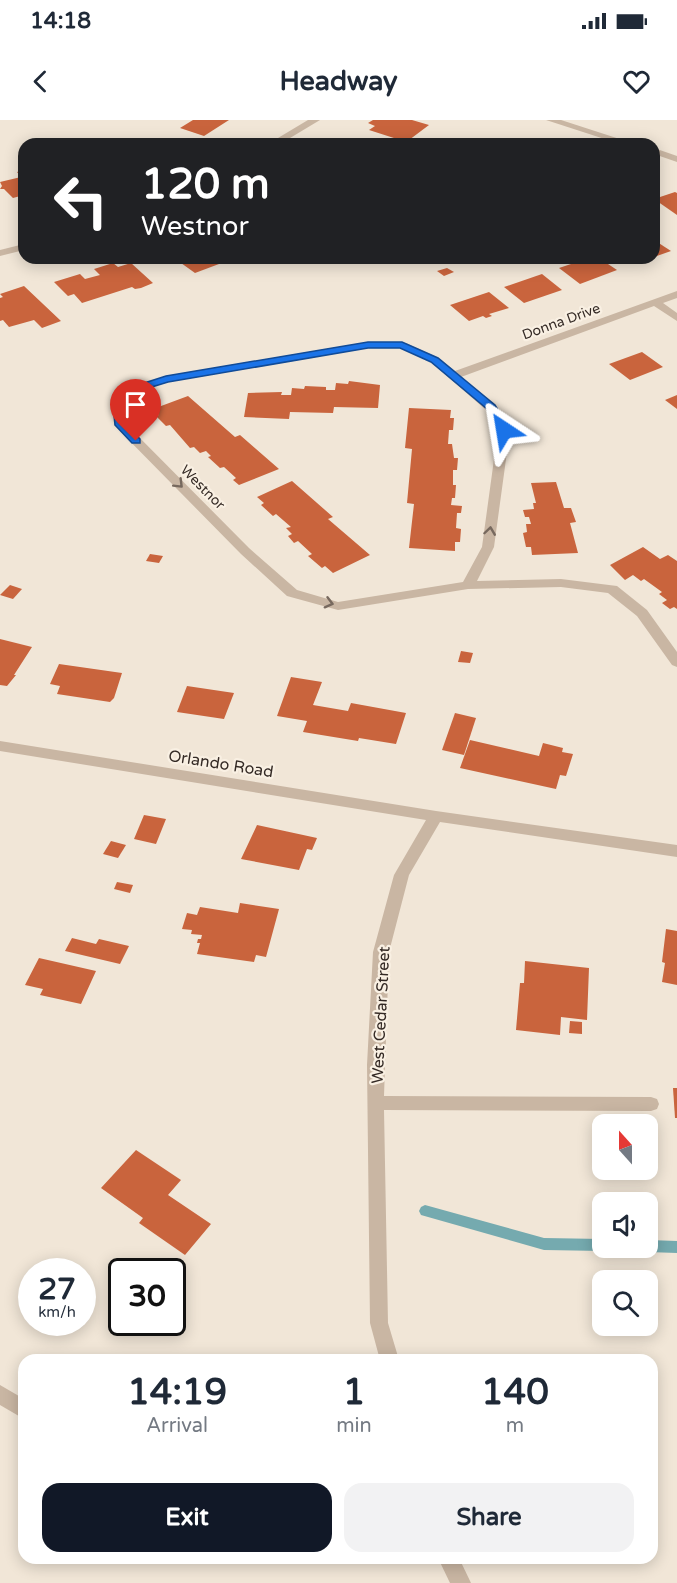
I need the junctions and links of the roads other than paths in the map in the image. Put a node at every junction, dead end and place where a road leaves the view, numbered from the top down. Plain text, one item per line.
1 (315, 120) edge
2 (551, 120) edge
3 (284, 138) edge
4 (610, 138) edge
5 (660, 154) edge
6 (677, 159) edge
7 (18, 248) edge
8 (0, 253) edge
9 (677, 294) edge
10 (654, 302) junction
11 (677, 318) edge
12 (455, 375) junction
13 (468, 585) junction
14 (677, 662) edge
15 (0, 746) edge
16 (436, 816) junction
17 (677, 851) edge
18 (376, 1103) junction
19 (651, 1104) dead end
20 (387, 1354) edge
21 (0, 1394) edge
22 (18, 1406) edge
23 (451, 1564) edge
24 (461, 1583) edge

1 - 3 street
2 - 4 street
5 - 6 street
7 - 8 street
9 - 10 street, Donna Drive
10 - 11 street
10 - 12 street, Donna Drive
13 -> 12 street, Westnor
12 -> 13 street, Westnor
13 - 14 street, Westnor
15 - 16 street, Orlando Road
16 - 17 street
16 - 18 street, West Cedar Street
18 - 19 street
18 - 20 street, West Cedar Street
21 - 22 street
23 - 24 street

